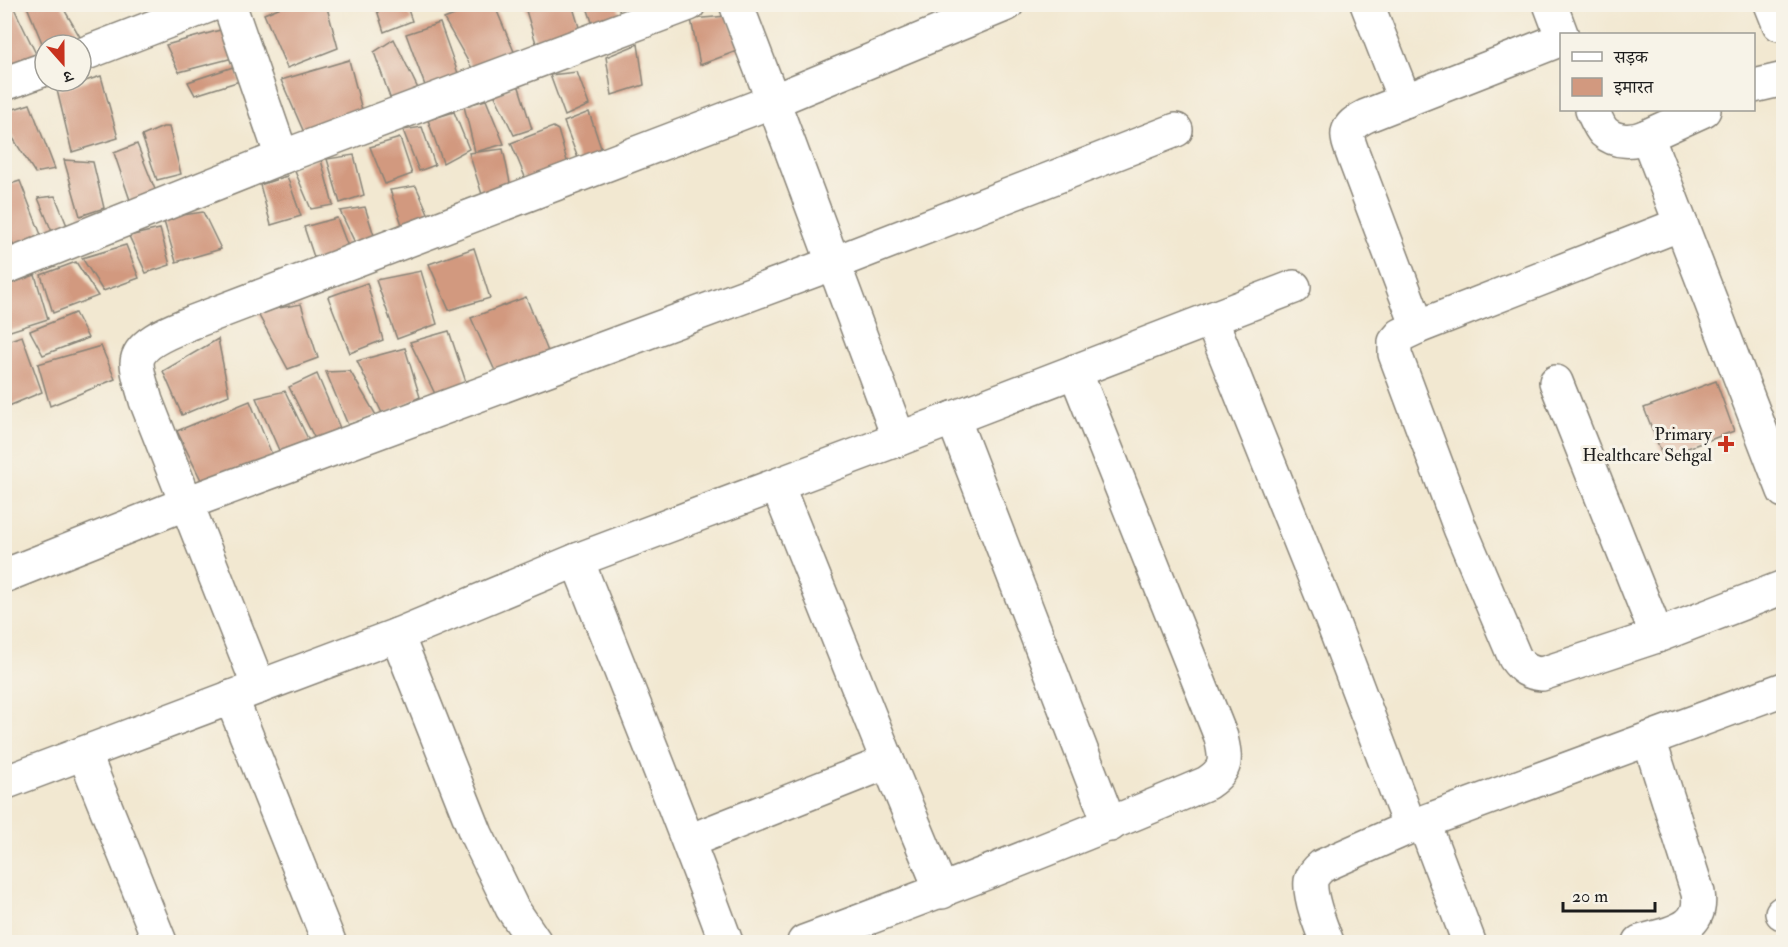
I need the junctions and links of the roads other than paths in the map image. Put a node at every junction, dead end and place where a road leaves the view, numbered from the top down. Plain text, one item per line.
1 (213, 4) edge
2 (229, 4) edge
3 (689, 4) edge
4 (736, 4) edge
5 (1007, 4) edge
6 (1367, 4) edge
7 (1551, 5) edge
8 (1561, 33) edge
9 (1560, 38) edge
10 (93, 50) edge
11 (33, 73) edge
12 (1784, 79) edge
13 (4, 84) edge
14 (1755, 86) edge
15 (773, 101) junction
16 (1404, 101) junction
17 (1593, 111) edge
18 (1702, 111) edge
19 (1176, 130) dead end
20 (1647, 136) junction
21 (282, 157) junction
22 (1681, 224) junction
23 (834, 263) junction
24 (4, 267) edge
25 (1294, 287) dead end
26 (1211, 319) junction
27 (1418, 327) junction
28 (1075, 371) junction
29 (1556, 382) dead end
30 (953, 418) junction
31 (899, 439) junction
32 (777, 486) junction
33 (1784, 491) edge
34 (187, 503) junction
35 (577, 560) junction
36 (4, 576) edge
37 (1784, 587) edge
38 (397, 635) junction
39 (1657, 636) junction
40 (1784, 689) edge
41 (245, 692) junction
42 (1649, 739) junction
43 (84, 753) junction
44 (888, 762) junction
45 (4, 783) edge
46 (1110, 825) junction
47 (1417, 825) junction
48 (689, 842) junction
49 (942, 891) junction
50 (160, 942) edge
51 (329, 942) edge
52 (535, 942) edge
53 (726, 942) edge
54 (804, 942) edge
55 (1327, 942) edge
56 (1469, 942) edge
57 (1640, 942) edge

1 - 10 street
2 - 21 street
3 - 21 street
4 - 15 street
5 - 15 street
6 - 16 street
7 - 8 street
9 - 16 street
11 - 13 street
12 - 14 street
15 - 23 street
15 - 34 street
16 - 27 street
17 - 20 street
18 - 20 street
19 - 23 street
20 - 22 street
21 - 24 street
22 - 27 street
22 - 33 street
23 - 31 street
23 - 34 street
25 - 26 street
26 - 28 street
26 - 47 street
27 - 39 street
28 - 30 street
28 - 46 street
29 - 39 street
30 - 31 street
30 - 46 street
31 - 32 street
32 - 35 street
32 - 44 street
34 - 36 street
34 - 41 street
35 - 38 street
35 - 48 street
37 - 39 street
38 - 41 street
38 - 52 street
40 - 42 street
41 - 43 street
41 - 51 street
42 - 47 street
42 - 57 street
43 - 45 street
43 - 50 street
44 - 48 street
44 - 49 street
46 - 49 street
47 - 55 street
47 - 56 street
48 - 53 street
49 - 54 street

